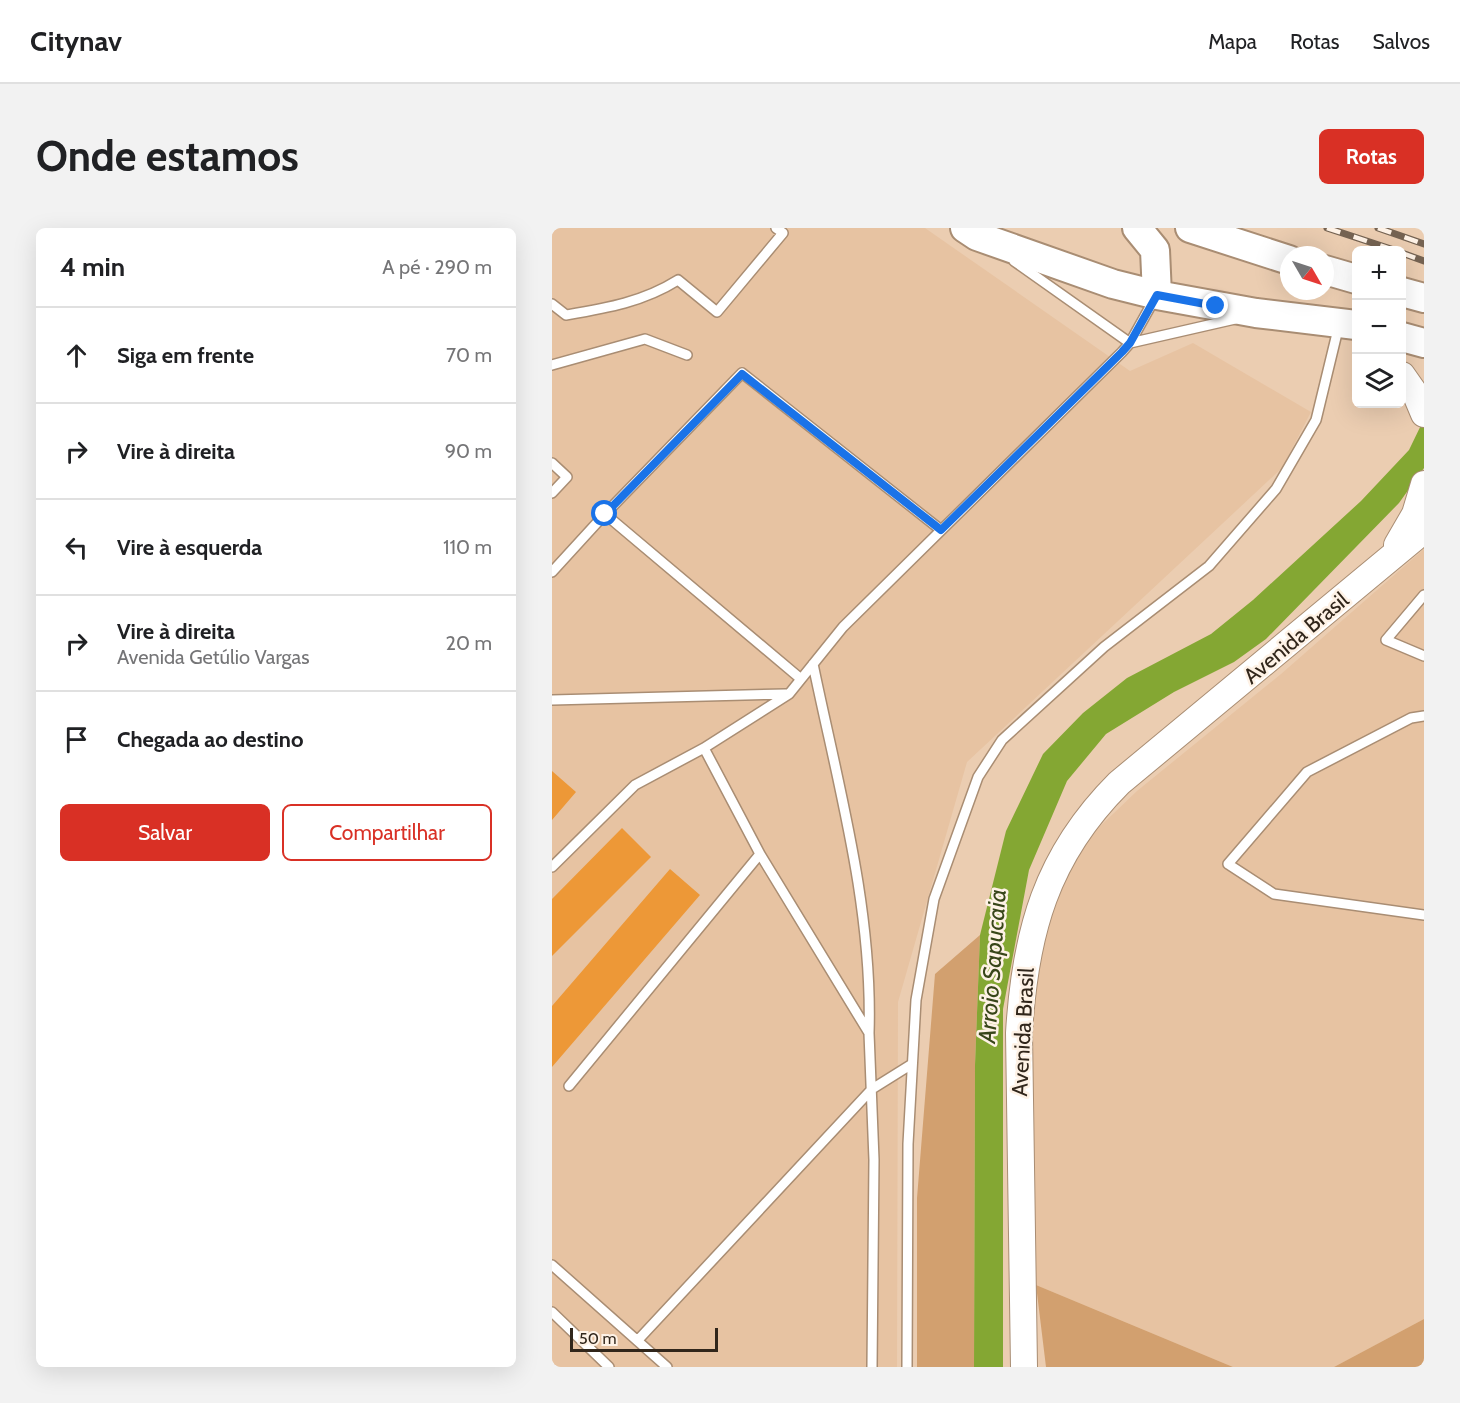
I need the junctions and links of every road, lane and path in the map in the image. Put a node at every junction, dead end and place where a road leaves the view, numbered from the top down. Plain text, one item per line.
1 (776, 228) edge
2 (1137, 228) edge
3 (1190, 228) edge
4 (971, 232) edge
5 (1280, 257) edge
6 (1334, 273) edge
7 (1352, 278) edge
8 (1406, 293) edge
9 (1157, 295) junction
10 (1424, 298) edge
11 (552, 304) edge
12 (1256, 313) junction
13 (1348, 324) edge
14 (1406, 338) edge
15 (1130, 343) junction
16 (1424, 343) edge
17 (687, 355) dead end
18 (552, 365) edge
19 (552, 463) edge
20 (1424, 484) edge
21 (552, 493) edge
22 (605, 514) junction
23 (1420, 522) edge
24 (941, 530) junction
25 (552, 572) edge
26 (1424, 595) edge
27 (1424, 656) edge
28 (813, 664) junction
29 (801, 679) junction
30 (789, 694) junction
31 (552, 700) edge
32 (1424, 716) edge
33 (704, 748) junction
34 (760, 854) junction
35 (552, 867) edge
36 (1424, 915) edge
37 (869, 1033) junction
38 (912, 1064) junction
39 (569, 1086) dead end
40 (872, 1089) junction
41 (552, 1265) edge
42 (552, 1312) edge
43 (638, 1340) junction
44 (609, 1367) edge
45 (668, 1367) edge
46 (872, 1367) edge
47 (907, 1367) edge
48 (1024, 1367) edge

1 - 11 lane
2 - 9 main road
3 - 5 main road
4 - 9 main road
4 - 15 lane
6 - 7 main road
8 - 10 main road
9 - 12 main road
9 - 15 lane
12 - 13 main road
12 - 15 lane
13 - 38 lane
14 - 16 main road
15 - 24 lane
17 - 18 lane
19 - 21 lane
20 - 23 main road, Avenida Brasil
22 - 24 lane
22 - 25 lane
22 - 29 lane
23 - 48 main road, Avenida Brasil
24 - 28 lane
26 - 27 lane
28 - 29 lane
28 - 37 lane
29 - 30 lane
30 - 31 lane
30 - 33 lane
32 - 36 lane
33 - 34 lane
33 - 35 lane
34 - 37 lane
34 - 39 lane
37 - 40 lane
38 - 40 lane
38 - 47 lane
40 - 43 lane
40 - 46 lane
41 - 43 lane
42 - 44 lane
43 - 45 lane

